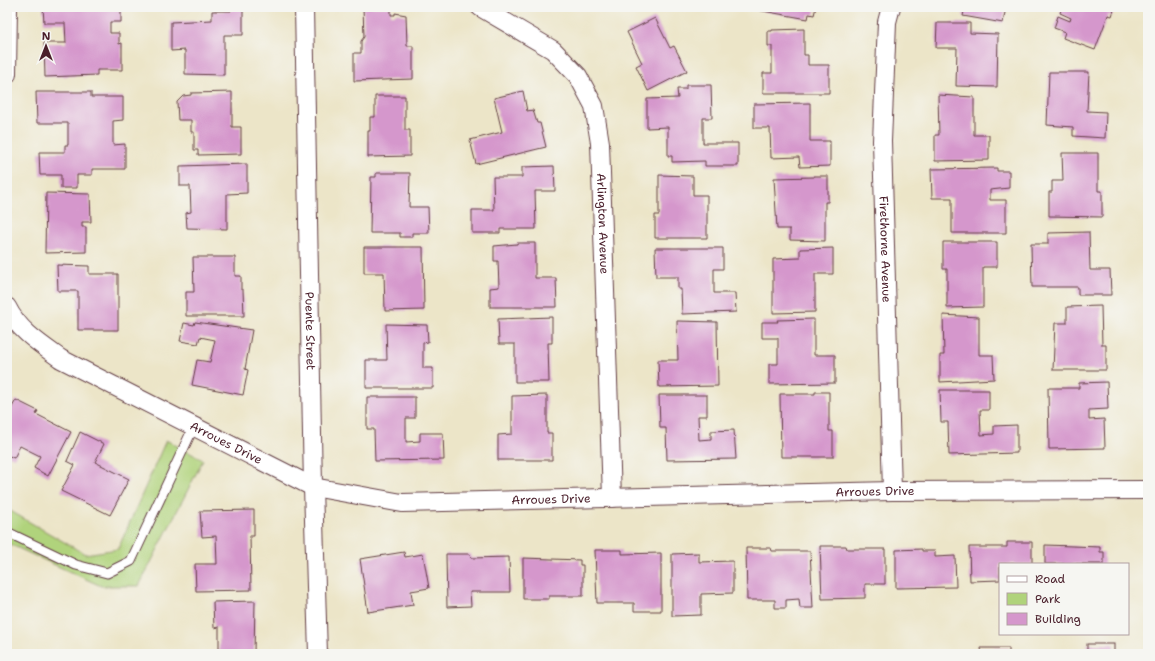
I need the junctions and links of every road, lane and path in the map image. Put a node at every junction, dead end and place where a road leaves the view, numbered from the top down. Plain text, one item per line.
1 (8, 7) edge
2 (304, 7) edge
3 (480, 7) edge
4 (891, 7) edge
5 (7, 74) edge
6 (7, 307) edge
7 (194, 426) junction
8 (313, 487) junction
9 (1148, 490) edge
10 (892, 492) junction
11 (612, 498) junction
12 (7, 532) edge
13 (318, 654) edge

1 - 5 street
2 - 8 street, Puente Street
3 - 11 street, Arlington Avenue
4 - 10 street, Firethorne Avenue
6 - 7 street, Arroues Drive
7 - 8 street, Arroues Drive
7 - 12 lane
8 - 11 street, Arroues Drive
8 - 13 street, Puente Street
9 - 10 street, Arroues Drive
10 - 11 street, Arroues Drive

